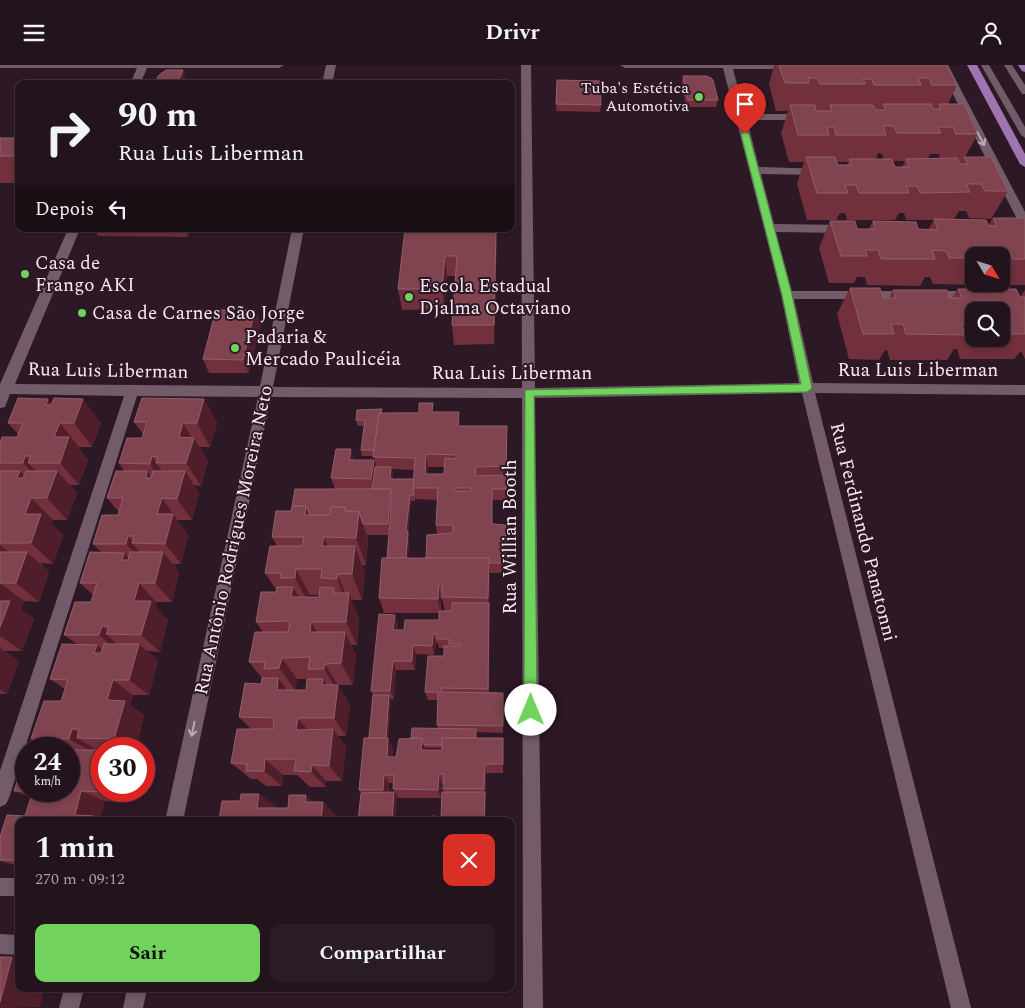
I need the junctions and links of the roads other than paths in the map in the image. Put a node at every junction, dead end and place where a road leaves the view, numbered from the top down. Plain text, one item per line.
1 (0, 65) edge
2 (128, 65) edge
3 (278, 65) edge
4 (331, 65) edge
5 (526, 65) edge
6 (625, 65) edge
7 (972, 65) edge
8 (985, 65) edge
9 (1008, 65) edge
10 (1023, 65) edge
11 (143, 66) edge
12 (728, 66) edge
13 (806, 66) edge
14 (940, 66) edge
15 (1025, 69) edge
16 (137, 80) edge
17 (328, 80) edge
18 (1025, 92) edge
19 (741, 117) junction
20 (818, 117) edge
21 (1025, 135) edge
22 (1025, 164) edge
23 (754, 170) junction
24 (835, 172) edge
25 (1025, 223) edge
26 (770, 229) junction
27 (859, 229) edge
28 (73, 232) edge
29 (297, 232) edge
30 (787, 295) junction
31 (983, 295) edge
32 (3, 388) edge
33 (807, 388) junction
34 (266, 390) junction
35 (1025, 390) edge
36 (132, 391) junction
37 (529, 393) junction
38 (0, 403) edge
39 (0, 798) edge
40 (175, 817) edge
41 (0, 887) edge
42 (15, 887) edge
43 (0, 944) edge
44 (15, 945) edge
45 (73, 992) edge
46 (136, 992) edge
47 (70, 1008) edge
48 (133, 1008) edge
49 (532, 1008) edge
50 (961, 1008) edge

1 - 2 street
2 - 11 street
3 - 11 street
4 - 17 street
5 - 37 street, Rua Willian Booth
6 - 12 street
7 - 22 main road
8 - 21 lane
9 - 18 lane
10 - 15 main road
11 - 16 street
12 - 13 street
12 - 19 street, Rua Ferdinando Panatonni
14 -> 25 street
19 - 20 street
19 - 23 street, Rua Ferdinando Panatonni
23 - 24 street
23 - 26 street, Rua Ferdinando Panatonni
26 - 27 street
26 - 30 street, Rua Ferdinando Panatonni
28 - 32 street
29 - 34 street, Rua Antônio Rodrigues Moreira Neto
30 - 31 street
30 - 33 street, Rua Ferdinando Panatonni
32 - 36 street, Rua Luis Liberman
32 - 38 street
33 - 35 street, Rua Luis Liberman
33 - 37 street, Rua Luis Liberman
33 - 50 street, Rua Ferdinando Panatonni
34 - 36 street, Rua Luis Liberman
34 - 37 street, Rua Luis Liberman
34 -> 40 street, Rua Antônio Rodrigues Moreira Neto
36 - 39 street
37 - 49 street, Rua Willian Booth
41 - 42 street
43 - 44 street
45 - 47 street
46 - 48 street

